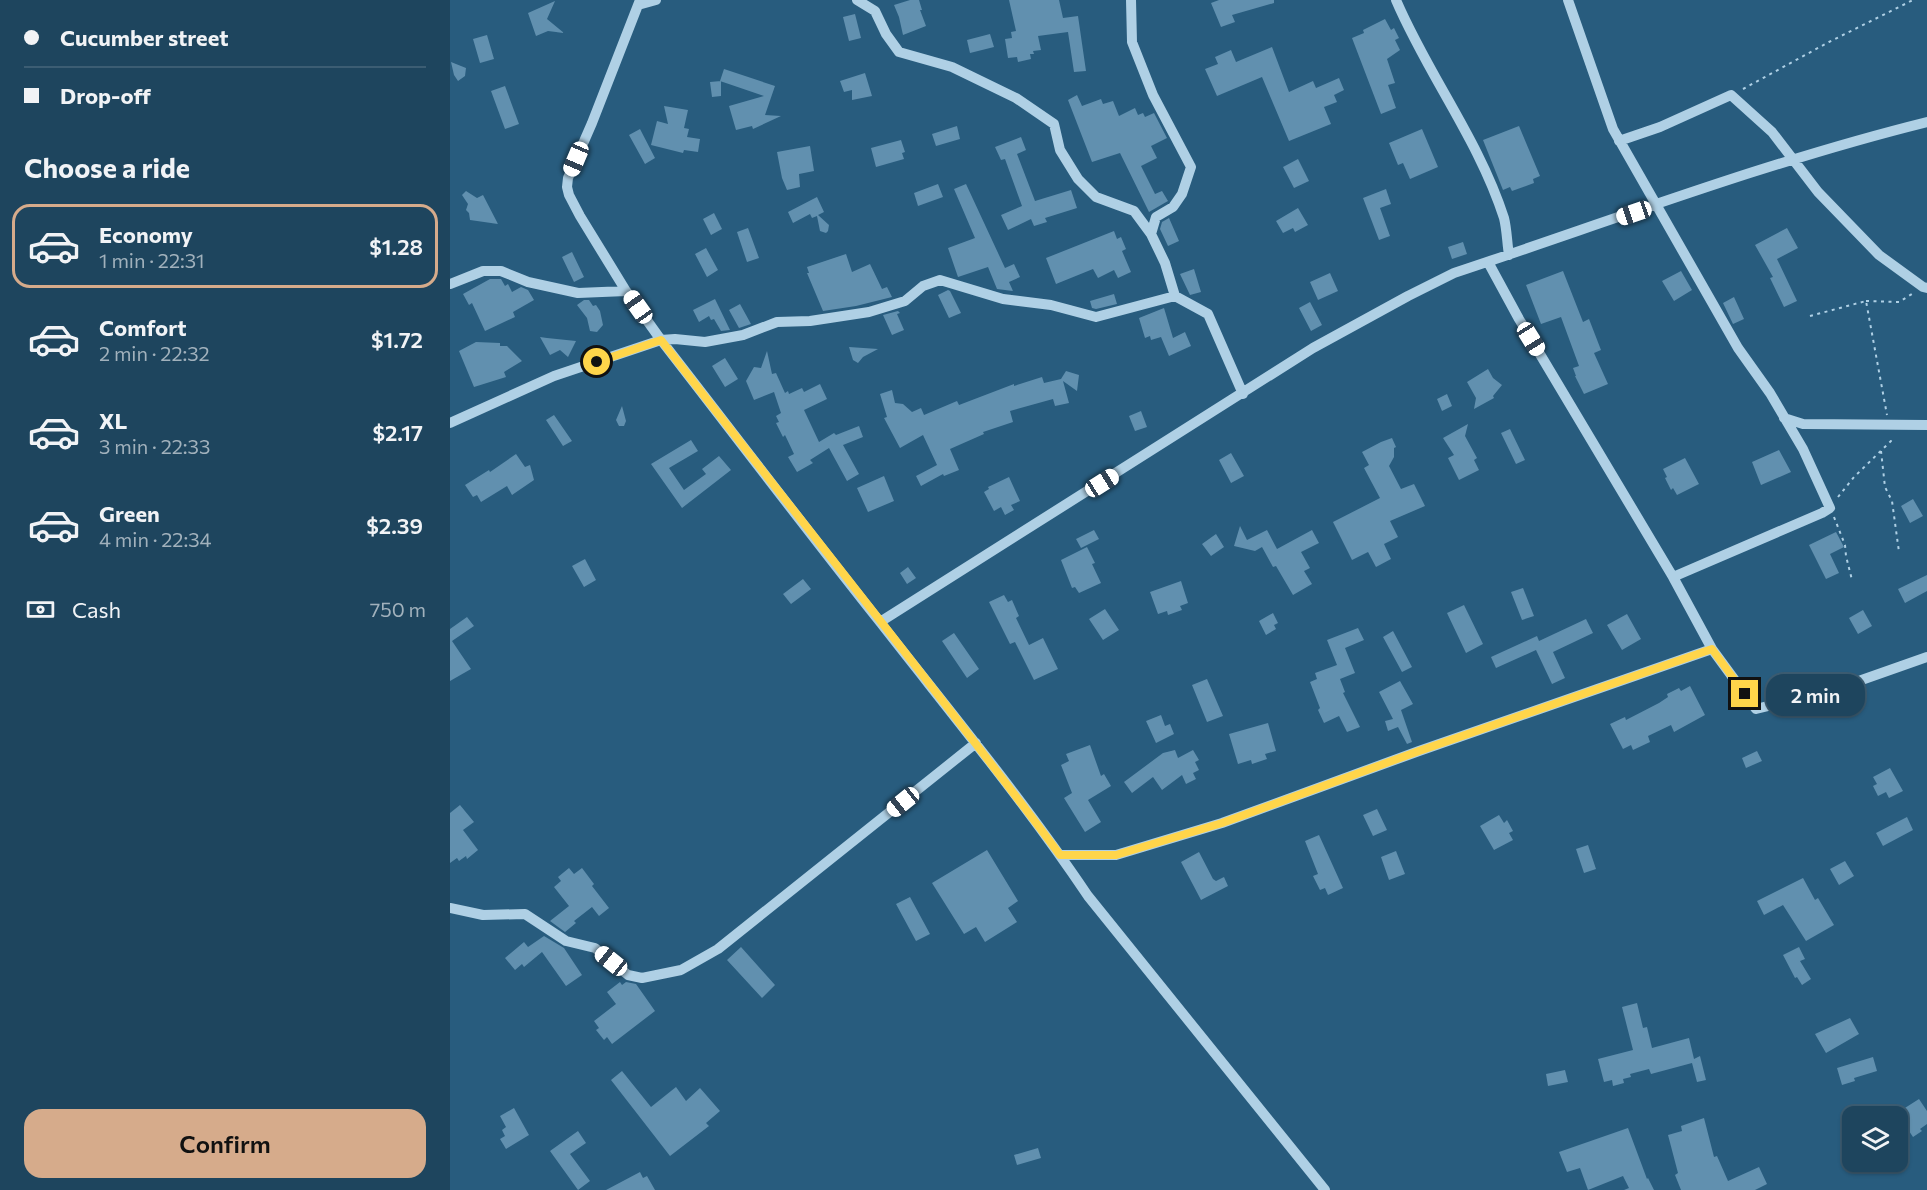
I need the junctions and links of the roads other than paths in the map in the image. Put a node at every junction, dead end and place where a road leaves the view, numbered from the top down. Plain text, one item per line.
1 (656, 0) edge
2 (857, 0) edge
3 (1131, 0) edge
4 (1396, 0) edge
5 (1568, 0) edge
6 (639, 2) edge
7 (1927, 122) edge
8 (1619, 141) junction
9 (1792, 159) junction
10 (1655, 206) junction
11 (1151, 234) junction
12 (1509, 255) junction
13 (1488, 262) junction
14 (450, 284) edge
15 (1925, 288) edge
16 (627, 291) junction
17 (1175, 296) junction
18 (661, 340) junction
19 (1243, 394) junction
20 (1784, 418) junction
21 (450, 423) edge
22 (1927, 425) edge
23 (1673, 577) junction
24 (880, 622) junction
25 (1712, 649) junction
26 (1927, 657) edge
27 (976, 743) junction
28 (1060, 855) junction
29 (450, 908) edge
30 (1325, 1190) edge

1 - 6 street
2 - 11 street
3 - 11 street
4 - 12 street
5 - 8 street
6 - 16 street
7 - 9 street
8 - 9 street
8 - 10 street
9 - 10 street
9 - 15 street
10 - 12 street
10 - 20 street
11 - 17 street
12 - 13 street
13 - 19 street
13 - 23 street
14 - 16 street
16 - 18 street
17 - 18 street
17 - 19 street
18 - 21 street
18 - 24 street
19 - 24 street
20 - 22 street
20 - 23 street
23 - 25 street
24 - 27 street
25 - 26 street
25 - 28 street
27 - 28 street
27 - 29 street
28 - 30 street

